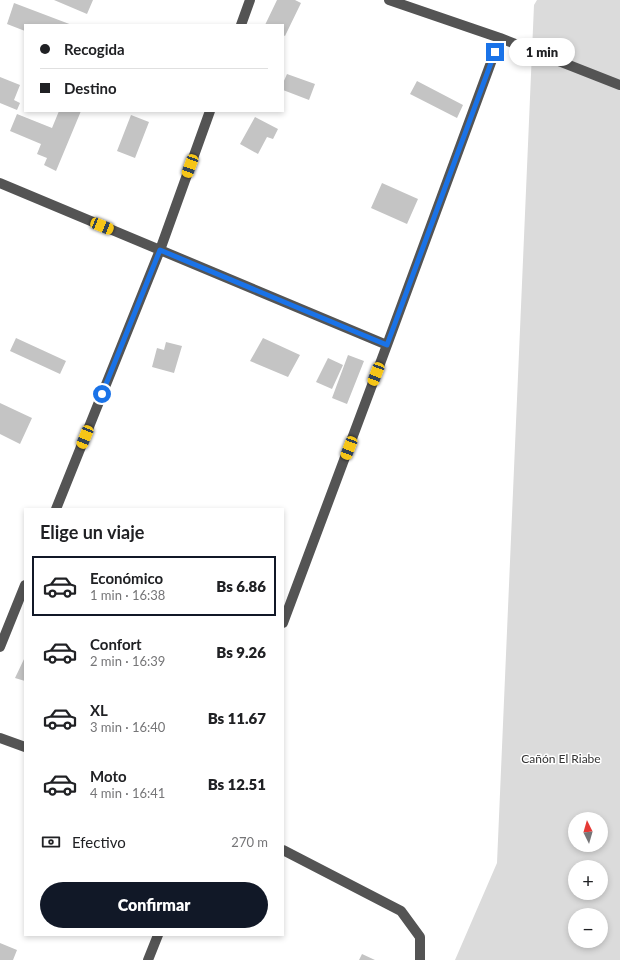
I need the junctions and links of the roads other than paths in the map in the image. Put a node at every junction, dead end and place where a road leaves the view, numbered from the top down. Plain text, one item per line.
1 (250, 0) edge
2 (389, 0) edge
3 (241, 24) edge
4 (500, 38) junction
5 (620, 84) edge
6 (210, 112) edge
7 (0, 183) edge
8 (160, 250) junction
9 (387, 345) junction
10 (56, 508) edge
11 (24, 587) edge
12 (284, 620) edge
13 (0, 647) edge
14 (0, 738) edge
15 (24, 747) edge
16 (284, 851) edge
17 (158, 936) edge
18 (148, 960) edge
19 (420, 960) edge

1 - 3 street
2 - 4 street
4 - 5 street
4 - 9 street
6 - 8 street
7 - 8 street
8 - 9 street
8 - 10 street
9 - 12 street
11 - 13 street
14 - 15 street
16 - 19 street
17 - 18 street

